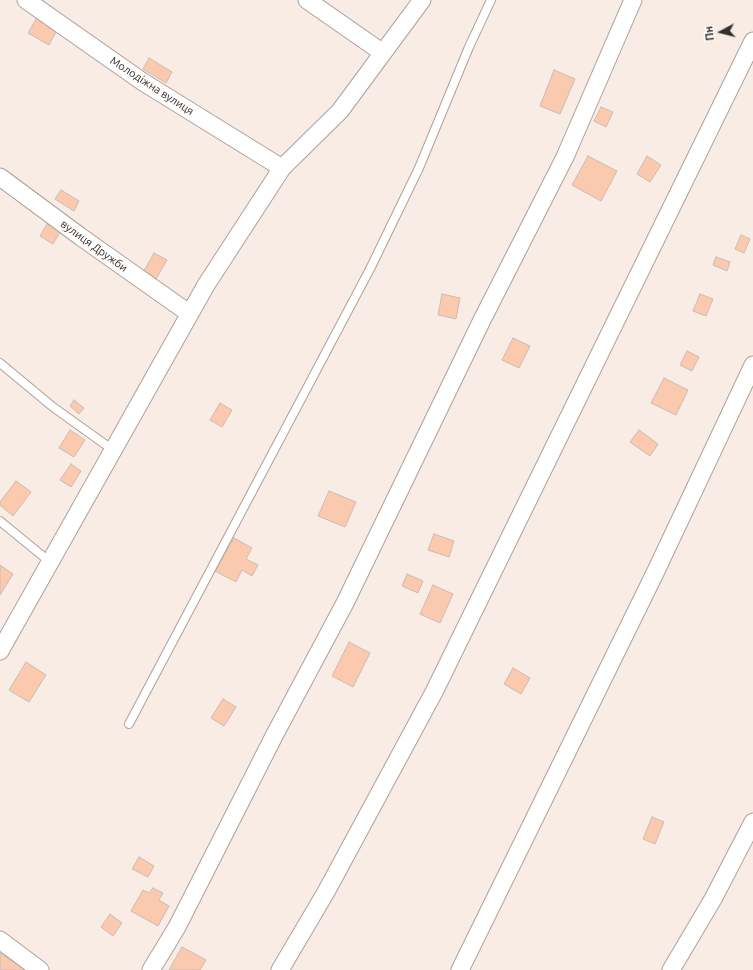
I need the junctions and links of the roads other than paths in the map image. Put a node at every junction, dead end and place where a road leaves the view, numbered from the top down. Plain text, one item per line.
1 (26, 0) edge
2 (307, 0) edge
3 (422, 0) edge
4 (490, 0) edge
5 (633, 0) edge
6 (753, 41) edge
7 (383, 53) junction
8 (282, 168) junction
9 (0, 177) edge
10 (190, 314) junction
11 (0, 363) edge
12 (753, 366) edge
13 (113, 450) junction
14 (0, 521) edge
15 (50, 562) junction
16 (0, 651) edge
17 (129, 724) dead end
18 (753, 822) edge
19 (0, 940) edge
20 (40, 970) edge
21 (151, 970) edge
22 (280, 970) edge
23 (460, 970) edge
24 (671, 970) edge

1 - 8 street, Молодіжна вулиця
2 - 7 street
3 - 7 street
4 - 17 lane
5 - 21 street
6 - 22 street
7 - 8 street
8 - 10 street
9 - 10 street, вулиця Дружби
10 - 13 street
11 - 13 lane
12 - 23 street
13 - 15 street
14 - 15 lane
15 - 16 street
18 - 24 street
19 - 20 street

